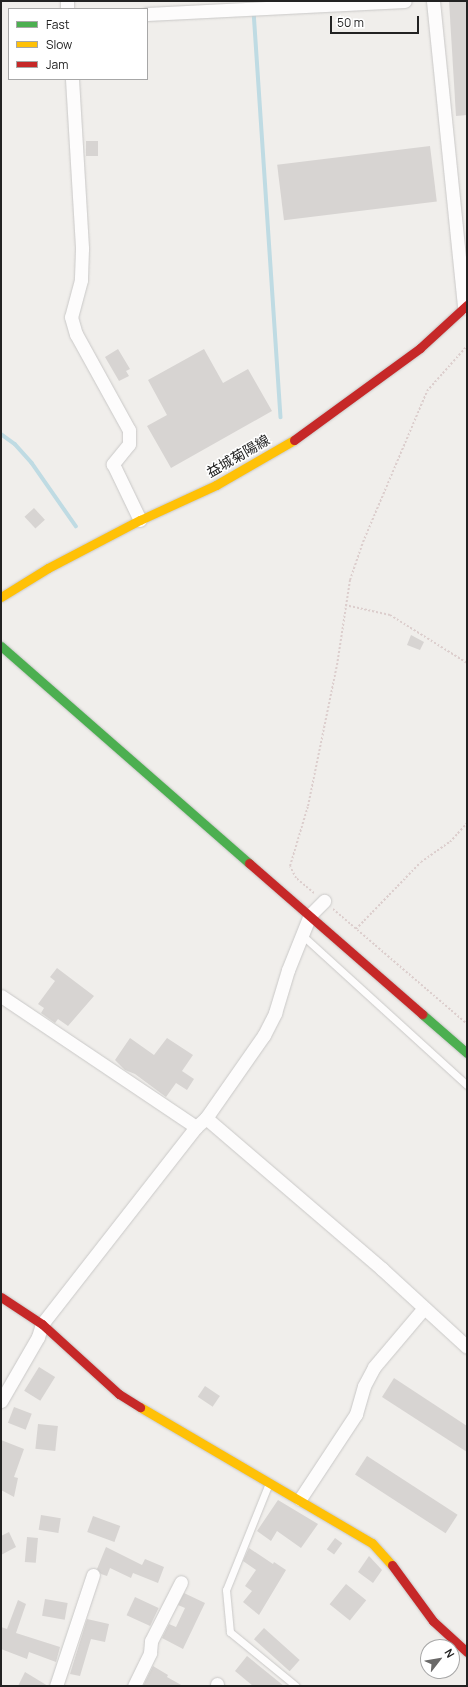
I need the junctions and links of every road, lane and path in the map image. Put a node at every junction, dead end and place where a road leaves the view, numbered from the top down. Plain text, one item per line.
1 (405, 1) edge
2 (433, 1) edge
3 (148, 14) edge
4 (72, 80) edge
5 (465, 306) edge
6 (467, 346) edge
7 (140, 520) junction
8 (1, 597) edge
9 (345, 605) junction
10 (1, 646) edge
11 (467, 662) edge
12 (467, 823) edge
13 (324, 902) junction
14 (310, 915) junction
15 (356, 929) junction
16 (302, 934) junction
17 (1, 996) edge
18 (467, 1024) edge
19 (467, 1053) edge
20 (467, 1085) edge
21 (206, 1118) junction
22 (196, 1128) junction
23 (1, 1297) edge
24 (424, 1308) junction
25 (42, 1324) junction
26 (467, 1347) edge
27 (1, 1401) edge
28 (270, 1481) junction
29 (300, 1499) junction
30 (93, 1575) dead end
31 (181, 1582) dead end
32 (467, 1652) edge
33 (56, 1686) edge
34 (134, 1686) edge
35 (296, 1686) edge

1 - 3 street
2 - 5 street
4 - 7 street
5 - 7 street, 益城菊陽線
6 - 9 path
7 - 8 street, 益城菊陽線
9 - 11 path
9 - 13 path
10 - 14 street
12 - 15 path
13 - 14 street
13 - 15 path
14 - 16 street
14 - 19 street
15 - 18 path
16 - 20 lane
16 - 21 street
17 - 22 street
21 - 22 street
21 - 24 street
22 - 25 street
23 - 25 street
24 - 26 street
24 - 29 street
25 - 27 street
25 - 28 street
28 - 29 street
28 - 35 lane
29 - 32 street
30 - 33 street
31 - 34 street

